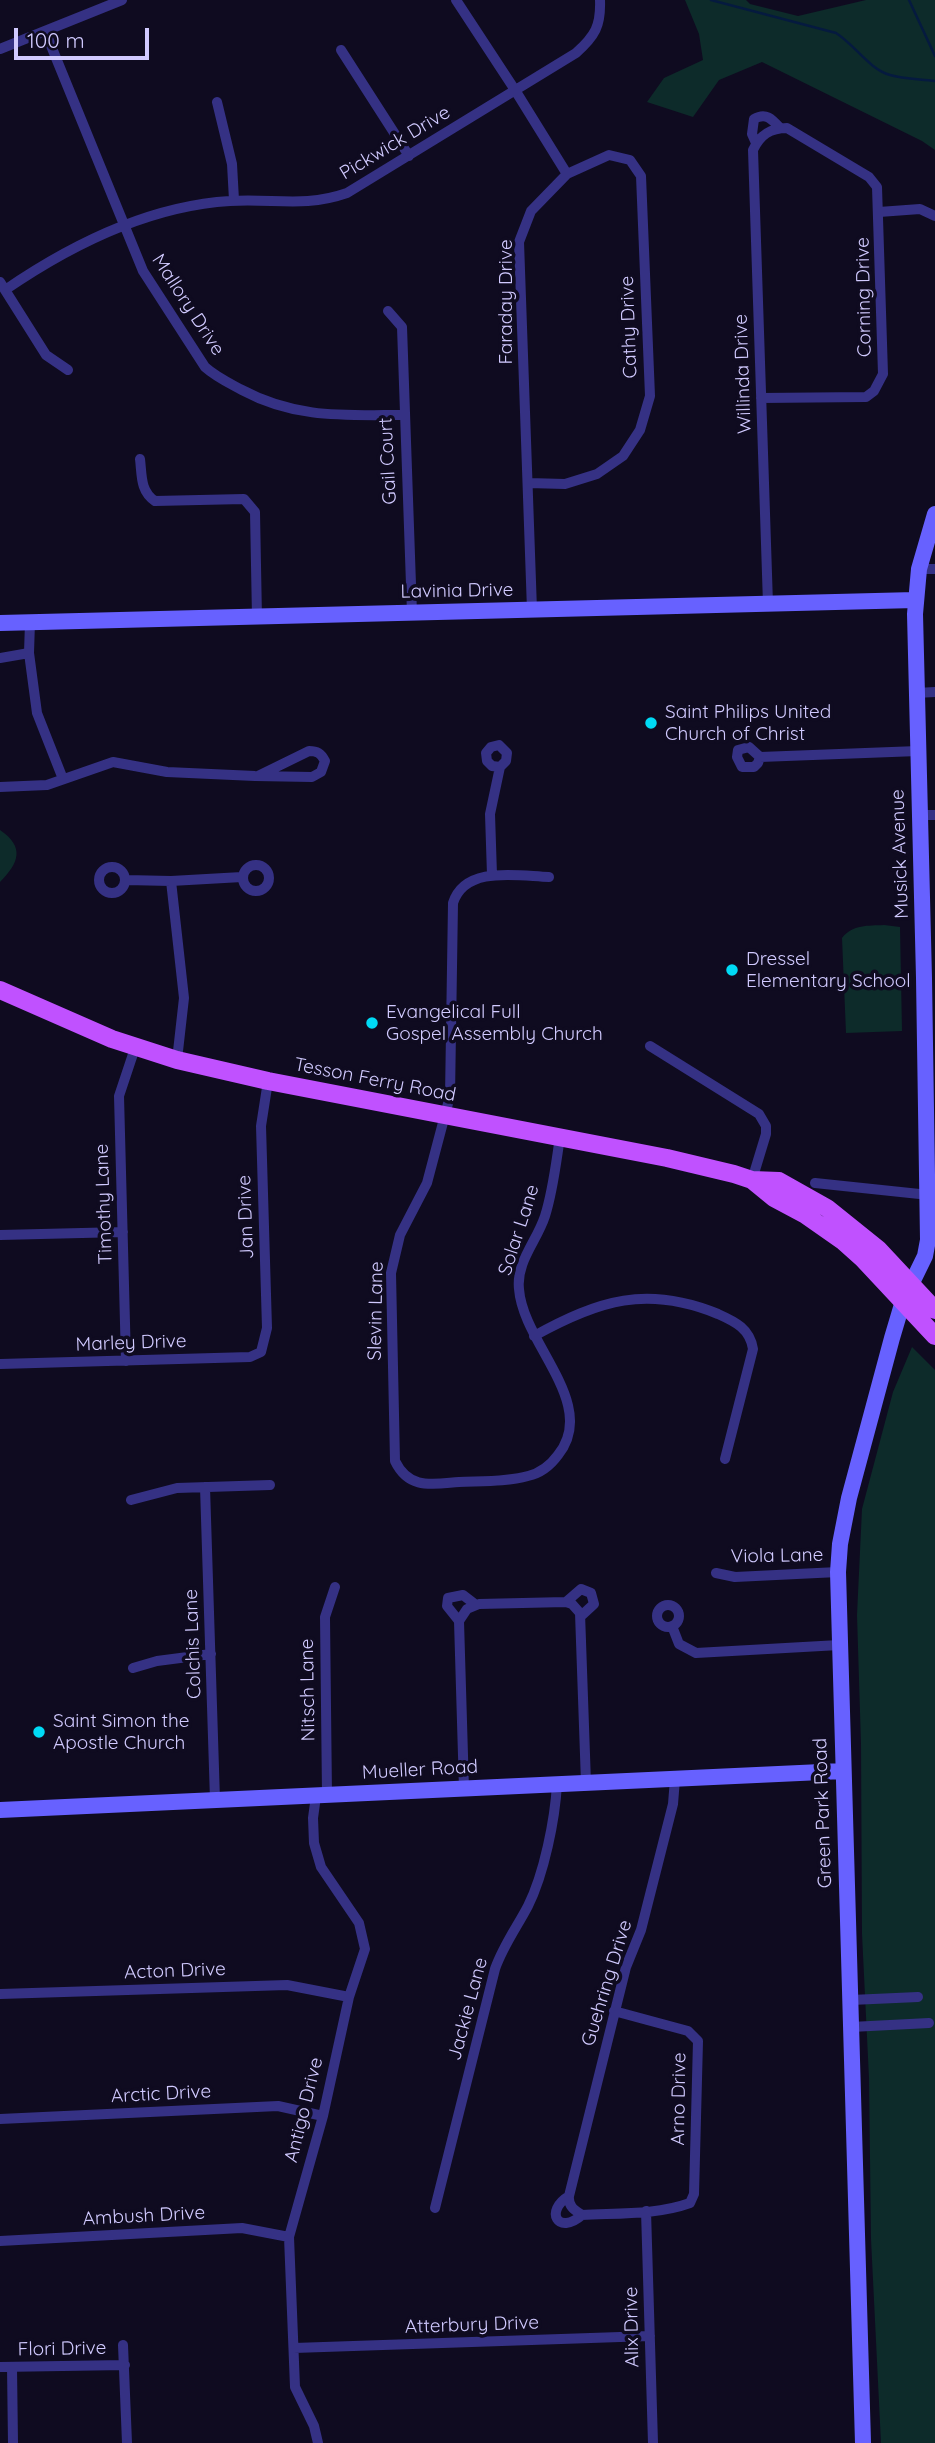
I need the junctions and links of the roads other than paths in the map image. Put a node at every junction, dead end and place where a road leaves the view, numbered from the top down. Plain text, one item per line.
1 (122, 0) edge
2 (456, 0) edge
3 (600, 0) edge
4 (45, 31) junction
5 (0, 49) edge
6 (341, 50) dead end
7 (515, 90) junction
8 (217, 102) dead end
9 (780, 128) junction
10 (757, 143) junction
11 (409, 156) junction
12 (567, 174) junction
13 (234, 200) junction
14 (879, 212) junction
15 (935, 216) edge
16 (124, 226) junction
17 (2, 286) edge
18 (388, 311) dead end
19 (68, 370) dead end
20 (761, 398) junction
21 (403, 415) junction
22 (140, 459) dead end
23 (528, 483) junction
24 (935, 514) edge
25 (927, 569) edge
26 (915, 600) junction
27 (768, 604) junction
28 (532, 610) junction
29 (412, 613) junction
30 (257, 618) junction
31 (0, 622) edge
32 (30, 622) junction
33 (29, 653) junction
34 (0, 658) edge
35 (935, 692) edge
36 (916, 693) junction
37 (918, 751) junction
38 (760, 757) dead end
39 (500, 766) dead end
40 (257, 776) junction
41 (63, 779) junction
42 (0, 787) edge
43 (928, 815) edge
44 (492, 875) junction
45 (242, 877) dead end
46 (549, 877) dead end
47 (126, 880) dead end
48 (171, 881) junction
49 (929, 945) edge
50 (0, 990) edge
51 (930, 1042) edge
52 (650, 1046) dead end
53 (135, 1048) junction
54 (177, 1060) junction
55 (268, 1081) junction
56 (444, 1115) junction
57 (561, 1137) junction
58 (752, 1180) junction
59 (815, 1183) dead end
60 (932, 1195) edge
61 (123, 1232) junction
62 (0, 1235) edge
63 (910, 1283) junction
64 (904, 1301) junction
65 (932, 1323) edge
66 (534, 1336) junction
67 (892, 1338) junction
68 (261, 1352) joint
69 (126, 1361) junction
70 (0, 1364) edge
71 (564, 1447) joint
72 (726, 1459) dead end
73 (270, 1485) dead end
74 (205, 1487) junction
75 (131, 1500) dead end
76 (838, 1572) junction
77 (716, 1573) dead end
78 (335, 1587) dead end
79 (566, 1602) junction
80 (472, 1607) junction
81 (579, 1612) junction
82 (459, 1621) junction
83 (672, 1626) dead end
84 (839, 1645) junction
85 (211, 1654) junction
86 (132, 1668) dead end
87 (843, 1770) junction
88 (675, 1779) junction
89 (586, 1783) junction
90 (557, 1784) junction
91 (464, 1789) junction
92 (322, 1795) junction
93 (215, 1800) junction
94 (0, 1810) edge
95 (0, 1994) edge
96 (349, 1997) junction
97 (918, 1997) dead end
98 (851, 2000) junction
99 (614, 2011) junction
100 (929, 2022) dead end
101 (851, 2027) junction
102 (323, 2116) junction
103 (0, 2119) edge
104 (569, 2196) junction
105 (435, 2207) dead end
106 (646, 2211) junction
107 (582, 2215) junction
108 (289, 2237) junction
109 (0, 2241) edge
110 (650, 2336) junction
111 (122, 2345) dead end
112 (294, 2348) junction
113 (125, 2365) junction
114 (6, 2367) edge
115 (13, 2443) edge
116 (127, 2443) edge
117 (318, 2443) edge
118 (653, 2443) edge
119 (863, 2443) edge

1 - 4 street
2 - 7 street
3 - 7 street, Pickwick Drive
4 - 5 street
4 - 16 street, Mallory Drive
6 - 11 street
7 - 11 street, Pickwick Drive
7 - 12 street
8 - 13 street
9 - 10 street
9 - 10 street, Willinda Drive
9 - 14 street, Corning Drive
10 - 20 street, Willinda Drive
11 - 13 street, Pickwick Drive
12 - 23 street, Faraday Drive
12 - 23 street, Cathy Drive
13 - 16 street, Pickwick Drive
14 - 15 street
14 - 20 street, Corning Drive
16 - 17 street, Pickwick Drive
16 - 21 street, Mallory Drive
17 - 19 street
18 - 21 street, Gail Court
20 - 27 street, Willinda Drive
21 - 29 street, Gail Court
22 - 30 street
23 - 28 street, Faraday Drive
24 - 25 street, Musick Avenue
25 - 26 street, Musick Avenue
26 - 27 street, Lavinia Drive
26 - 36 street, Musick Avenue
27 - 28 street, Lavinia Drive
28 - 29 street, Lavinia Drive
29 - 30 street, Lavinia Drive
30 - 32 street, Lavinia Drive
31 - 32 street, Lavinia Drive
32 - 33 street
33 - 34 street
33 - 41 street
35 - 36 street
36 - 37 street, Musick Avenue
37 - 38 street
37 - 43 street, Musick Avenue
39 - 44 street
40 - 40 street
40 - 41 street
41 - 42 street
43 - 49 street, Musick Avenue
44 - 46 street
44 - 56 street, Slevin Lane
45 - 48 street
47 - 48 street
48 - 54 street
49 - 51 street, Musick Avenue
50 - 53 main road, Tesson Ferry Road
51 - 60 street, Musick Avenue
52 - 58 street
53 - 54 main road, Tesson Ferry Road
53 - 61 street, Timothy Lane
54 - 55 main road, Tesson Ferry Road
55 - 56 main road, Tesson Ferry Road
55 - 68 street, Jan Drive
56 - 57 main road, Tesson Ferry Road
56 - 71 street, Slevin Lane
57 - 58 main road, Tesson Ferry Road
57 - 66 street, Solar Lane
58 - 63 main road, Tesson Ferry Road
58 - 64 main road, Tesson Ferry Road
59 - 60 street
60 - 63 street, Green Park Road
61 - 62 street
61 - 69 street, Timothy Lane
63 - 64 street, Green Park Road
63 - 65 main road, Tesson Ferry Road
64 - 65 main road, Tesson Ferry Road
64 - 67 street, Green Park Road
65 - 67 street
66 - 71 street, Solar Lane
66 - 72 street
67 - 76 street, Green Park Road
68 - 69 street, Marley Drive
69 - 70 street, Marley Drive
73 - 74 street
74 - 75 street
74 - 85 street, Colchis Lane
76 - 77 street, Viola Lane
76 - 84 street, Green Park Road
78 - 92 street, Nitsch Lane
79 - 80 street
79 - 81 street
79 - 81 street
80 - 82 street
80 - 82 street
81 - 89 street
82 - 91 street
83 - 84 street
84 - 87 street, Green Park Road
85 - 86 street
85 - 93 street, Colchis Lane
87 - 88 street, Mueller Road
87 - 98 street, Green Park Road
88 - 89 street, Mueller Road
88 - 99 street, Guehring Drive
89 - 90 street, Mueller Road
90 - 91 street, Mueller Road
90 - 105 street, Jackie Lane
91 - 92 street, Mueller Road
92 - 93 street, Mueller Road
92 - 96 street, Antigo Drive
93 - 94 street, Mueller Road
95 - 96 street, Acton Drive
96 - 102 street, Antigo Drive
97 - 98 street
98 - 101 street, Green Park Road
99 - 104 street, Guehring Drive
99 - 106 street, Arno Drive
100 - 101 street
101 - 119 street, Green Park Road
102 - 103 street, Arctic Drive
102 - 108 street, Antigo Drive
104 - 107 street
104 - 107 street, Guehring Drive
106 - 107 street, Guehring Drive
106 - 110 street, Alix Drive
108 - 109 street, Ambush Drive
108 - 112 street, Antigo Drive
110 - 112 street, Atterbury Drive
110 - 118 street, Alix Drive
111 - 113 street
112 - 117 street, Antigo Drive
113 - 114 street, Flori Drive
113 - 116 street
114 - 115 street

